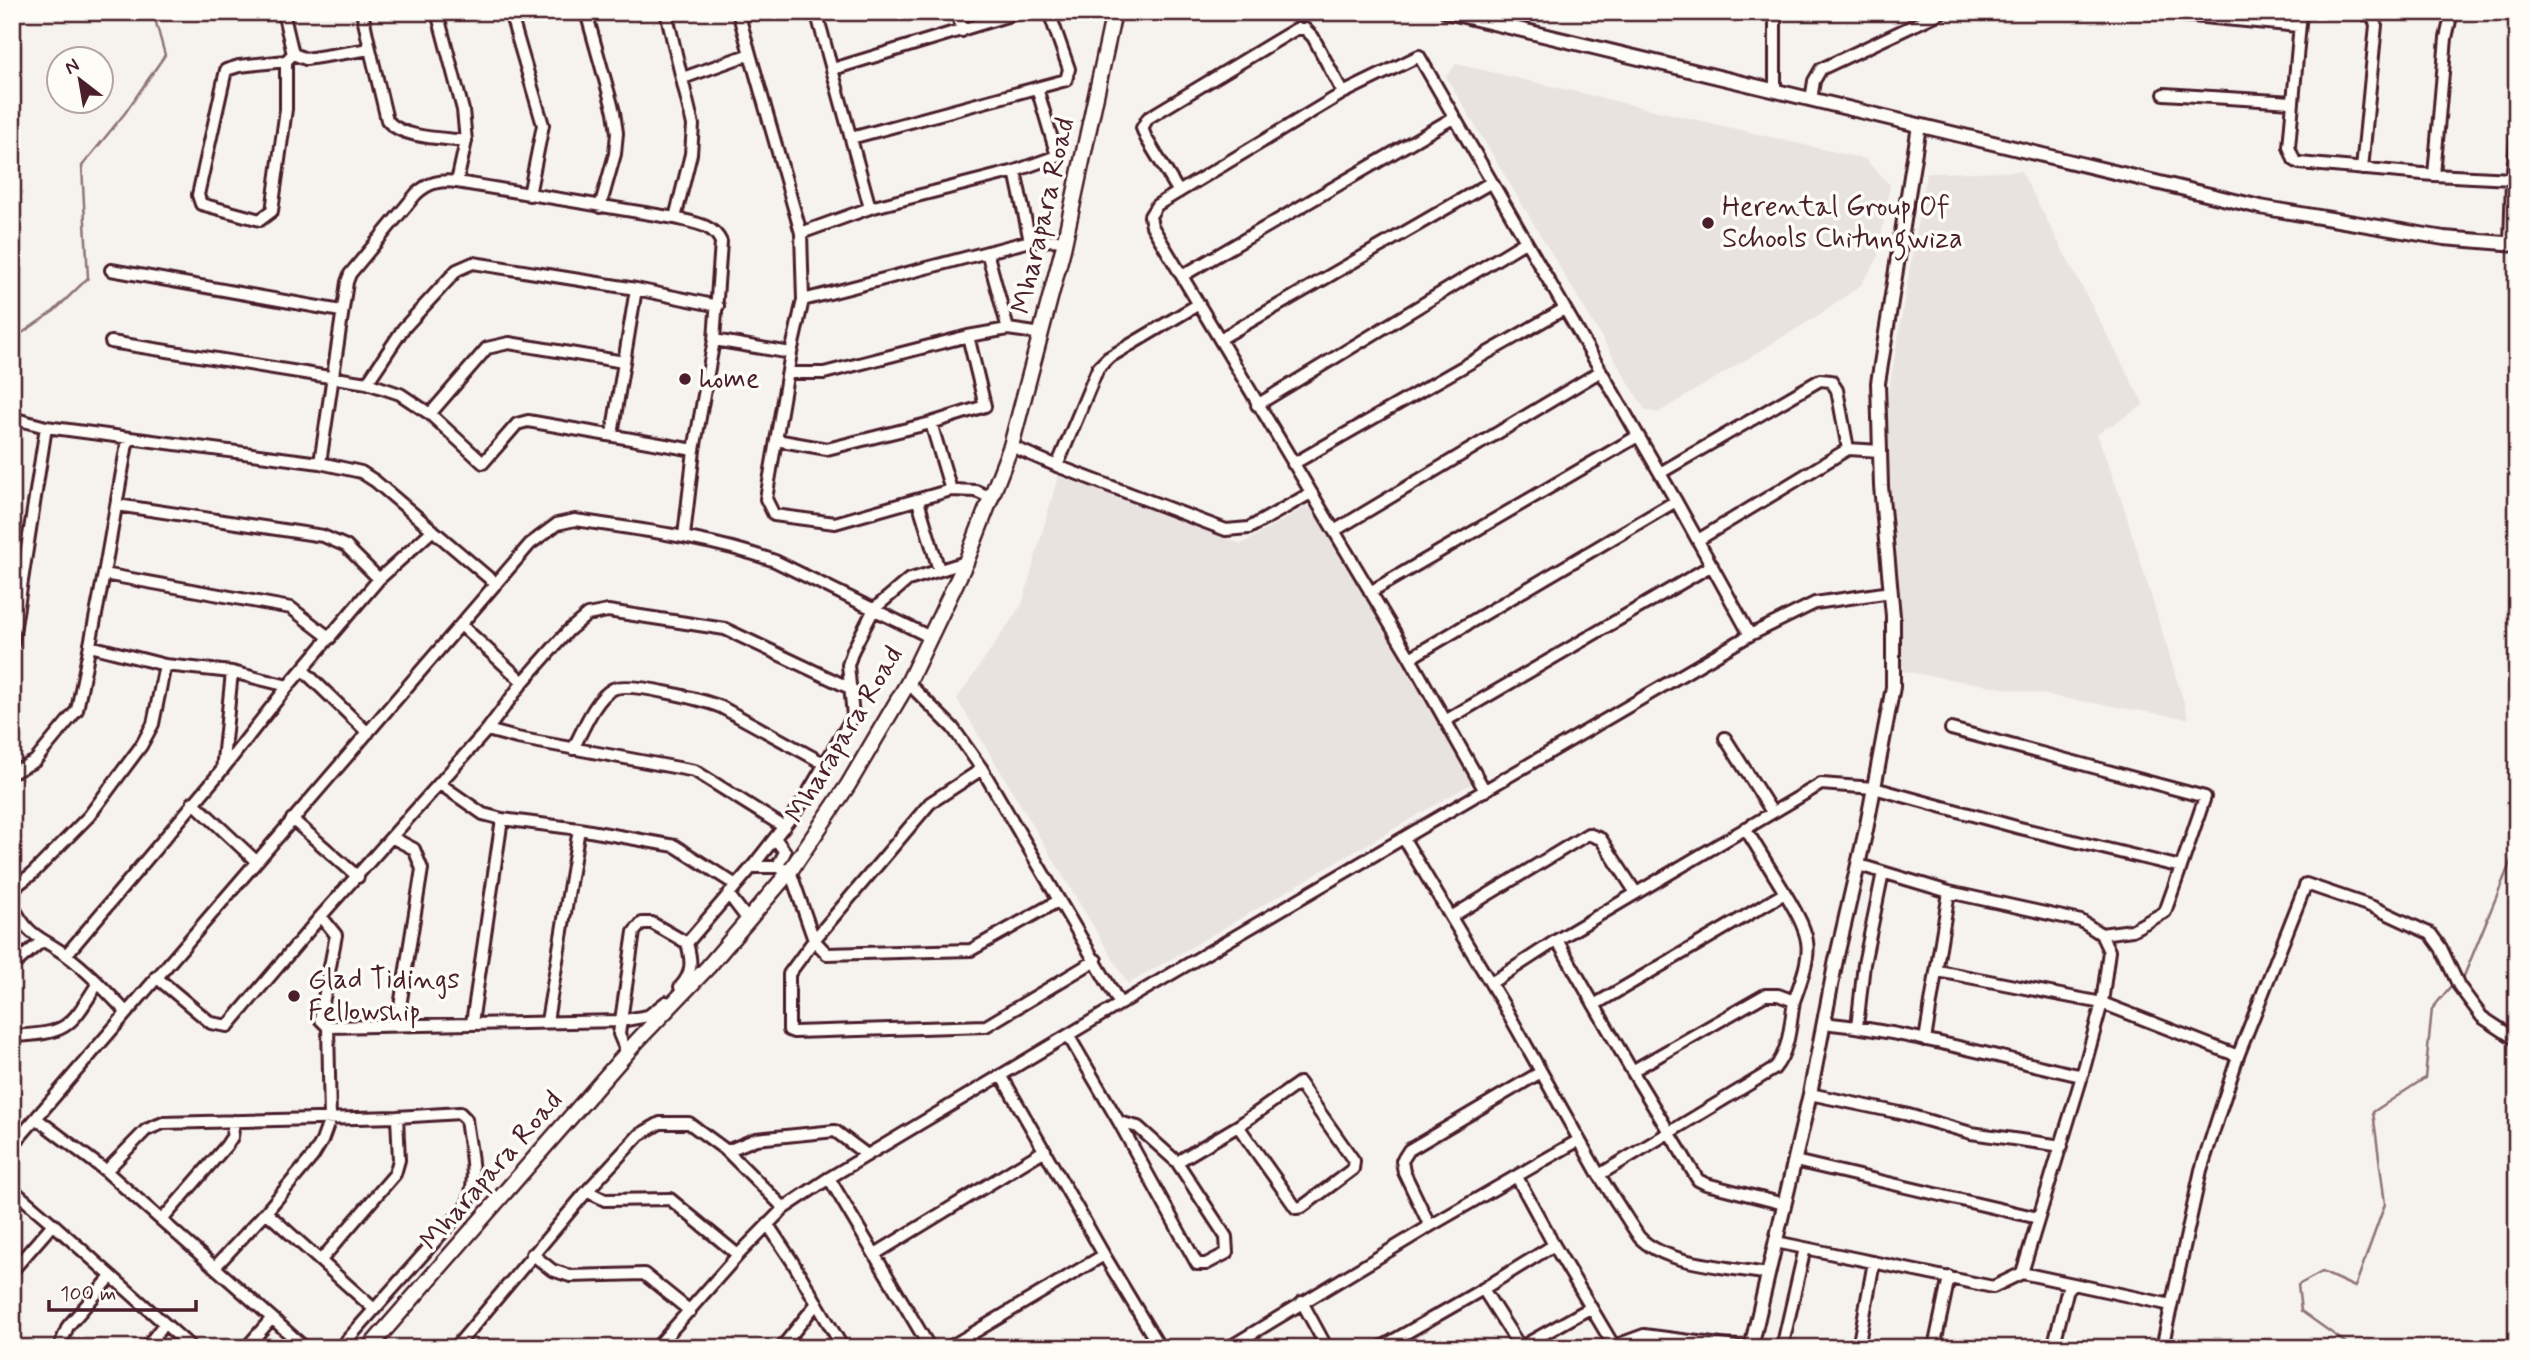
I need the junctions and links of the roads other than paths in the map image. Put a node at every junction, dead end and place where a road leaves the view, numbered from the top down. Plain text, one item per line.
1 (283, 12) edge
2 (362, 12) edge
3 (437, 12) edge
4 (510, 12) edge
5 (586, 12) edge
6 (666, 12) edge
7 (737, 12) edge
8 (819, 12) edge
9 (957, 12) edge
10 (1020, 12) edge
11 (1049, 12) edge
12 (1114, 12) edge
13 (1447, 12) edge
14 (1778, 12) edge
15 (1942, 12) edge
16 (2173, 12) edge
17 (2301, 12) edge
18 (2361, 12) edge
19 (2452, 12) edge
20 (2225, 15) edge
21 (1494, 18) edge
22 (2298, 26) junction
23 (962, 31) junction
24 (370, 49) junction
25 (750, 54) junction
26 (290, 58) junction
27 (833, 69) junction
28 (683, 78) junction
29 (1037, 88) junction
30 (1775, 91) junction
31 (1343, 93) junction
32 (2164, 94) dead end
33 (1811, 100) junction
34 (2292, 102) junction
35 (1452, 118) junction
36 (1919, 126) junction
37 (2517, 133) edge
38 (851, 138) junction
39 (466, 141) junction
40 (2516, 153) edge
41 (2362, 169) junction
42 (1015, 171) junction
43 (2434, 176) junction
44 (2512, 179) junction
45 (457, 182) junction
46 (1490, 183) junction
47 (1179, 192) junction
48 (529, 195) junction
49 (600, 207) junction
50 (870, 208) junction
51 (676, 218) junction
52 (801, 233) junction
53 (1065, 240) junction
54 (1030, 241) junction
55 (1525, 242) junction
56 (2514, 244) edge
57 (987, 252) junction
58 (111, 270) dead end
59 (1182, 276) junction
60 (636, 289) junction
61 (803, 300) junction
62 (1199, 304) junction
63 (718, 306) junction
64 (1564, 309) junction
65 (341, 311) junction
66 (1008, 329) junction
67 (1042, 334) junction
68 (968, 337) junction
69 (1220, 339) junction
70 (714, 340) junction
71 (111, 342) dead end
72 (791, 352) junction
73 (624, 362) junction
74 (1601, 371) junction
75 (788, 373) junction
76 (332, 379) junction
77 (367, 383) junction
78 (1257, 405) junction
79 (430, 414) junction
80 (12, 418) edge
81 (931, 423) junction
82 (46, 427) junction
83 (612, 435) junction
84 (1638, 436) junction
85 (128, 438) junction
86 (776, 440) junction
87 (1010, 446) junction
88 (1848, 449) junction
89 (694, 450) junction
90 (1880, 451) junction
91 (320, 463) junction
92 (1293, 464) junction
93 (1056, 466) junction
94 (1660, 474) junction
95 (951, 490) junction
96 (1311, 493) junction
97 (991, 498) junction
98 (918, 501) junction
99 (1676, 501) junction
100 (117, 505) junction
101 (433, 530) junction
102 (1334, 531) junction
103 (684, 536) junction
104 (1698, 540) junction
105 (966, 562) junction
106 (1712, 565) junction
107 (939, 570) junction
108 (104, 574) junction
109 (379, 579) junction
110 (496, 584) junction
111 (1370, 592) junction
112 (1891, 592) junction
113 (874, 609) junction
114 (461, 625) junction
115 (1750, 635) junction
116 (930, 637) junction
117 (330, 638) junction
118 (12, 645) edge
119 (90, 646) junction
120 (1410, 658) junction
121 (165, 666) junction
122 (303, 670) junction
123 (232, 672) junction
124 (523, 682) junction
125 (908, 683) junction
126 (288, 686) junction
127 (852, 689) junction
128 (1446, 721) junction
129 (1951, 729) dead end
130 (487, 730) junction
131 (368, 733) junction
132 (1725, 738) dead end
133 (573, 749) junction
134 (825, 764) junction
135 (982, 769) junction
136 (222, 770) junction
137 (12, 773) edge
138 (440, 784) junction
139 (1874, 788) junction
140 (1485, 791) junction
141 (193, 802) junction
142 (1772, 812) junction
143 (292, 819) junction
144 (502, 819) junction
145 (784, 827) junction
146 (1745, 828) junction
147 (579, 829) junction
148 (393, 838) junction
149 (775, 838) junction
150 (1404, 839) junction
151 (257, 861) junction
152 (1858, 865) junction
153 (752, 867) junction
154 (2181, 867) junction
155 (784, 869) junction
156 (1883, 872) junction
157 (358, 877) junction
158 (736, 885) junction
159 (12, 889) edge
160 (1950, 892) junction
161 (1636, 893) junction
162 (1785, 893) junction
163 (729, 895) junction
164 (1058, 901) junction
165 (12, 904) edge
166 (321, 916) junction
167 (1451, 917) junction
168 (748, 920) junction
169 (2101, 934) junction
170 (814, 940) junction
171 (1557, 940) junction
172 (42, 941) junction
173 (687, 943) junction
174 (66, 955) junction
175 (1096, 960) junction
176 (12, 962) edge
177 (1938, 971) junction
178 (156, 976) junction
179 (98, 983) junction
180 (1490, 983) junction
181 (1794, 1001) junction
182 (2102, 1003) junction
183 (1120, 1004) junction
184 (1594, 1005) junction
185 (126, 1012) junction
186 (547, 1021) junction
187 (620, 1021) junction
188 (472, 1023) junction
189 (1823, 1023) junction
190 (397, 1025) junction
191 (328, 1027) junction
192 (1857, 1027) junction
193 (1068, 1035) junction
194 (12, 1036) edge
195 (1926, 1040) junction
196 (2517, 1041) edge
197 (627, 1053) junction
198 (2238, 1056) junction
199 (1632, 1070) junction
200 (1541, 1072) junction
201 (1001, 1075) junction
202 (2082, 1076) junction
203 (1810, 1094) junction
204 (397, 1117) junction
205 (37, 1119) junction
206 (330, 1119) junction
207 (234, 1121) junction
208 (1119, 1122) junction
209 (1237, 1126) junction
210 (1670, 1133) junction
211 (1579, 1140) junction
212 (12, 1146) edge
213 (2062, 1146) junction
214 (1045, 1150) junction
215 (727, 1151) junction
216 (867, 1155) junction
217 (1795, 1161) junction
218 (1177, 1162) junction
219 (106, 1171) junction
220 (1599, 1175) junction
221 (1517, 1177) junction
222 (829, 1178) junction
223 (12, 1189) edge
224 (587, 1191) junction
225 (1784, 1204) junction
226 (784, 1208) junction
227 (266, 1212) junction
228 (2038, 1218) junction
229 (162, 1220) junction
230 (53, 1224) junction
231 (768, 1225) junction
232 (1430, 1226) junction
233 (1776, 1242) junction
234 (1554, 1245) junction
235 (1805, 1248) junction
236 (532, 1254) junction
237 (875, 1254) junction
238 (738, 1255) junction
239 (1104, 1255) junction
240 (321, 1260) junction
241 (1874, 1262) junction
242 (215, 1267) junction
243 (12, 1270) edge
244 (1768, 1273) junction
245 (2022, 1273) junction
246 (111, 1277) junction
247 (1949, 1277) junction
248 (2069, 1284) junction
249 (1483, 1289) junction
250 (1302, 1302) junction
251 (817, 1303) junction
252 (2171, 1305) junction
253 (1590, 1308) junction
254 (374, 1309) junction
255 (690, 1311) junction
256 (272, 1318) junction
257 (164, 1324) junction
258 (1232, 1347) edge
259 (1519, 1347) edge
260 (1614, 1347) edge
261 (59, 1348) edge
262 (146, 1348) edge
263 (192, 1348) edge
264 (246, 1348) edge
265 (305, 1348) edge
266 (340, 1348) edge
267 (369, 1348) edge
268 (455, 1348) edge
269 (656, 1348) edge
270 (781, 1348) edge
271 (843, 1348) edge
272 (930, 1348) edge
273 (948, 1348) edge
274 (1160, 1348) edge
275 (1327, 1348) edge
276 (1380, 1348) edge
277 (1744, 1348) edge
278 (1751, 1348) edge
279 (1782, 1348) edge
280 (1858, 1348) edge
281 (1934, 1348) edge
282 (2053, 1348) edge
283 (2162, 1348) edge

1 - 26 street
2 - 24 street
3 - 39 street
4 - 48 street
5 - 49 street
6 - 28 street
7 - 25 street
8 - 27 street
9 - 23 street
10 - 23 street
11 - 29 street
12 - 53 main road, Mharapara Road
13 - 21 street
14 - 30 street
15 - 33 street
16 - 20 street
17 - 22 street
18 - 41 street
19 - 43 street
20 - 22 street
21 - 30 street
22 - 34 street
23 - 27 street
24 - 26 street
24 - 39 street
25 - 28 street
25 - 52 street
26 - 26 street
27 - 38 street
28 - 51 street
29 - 38 street
29 - 42 street
30 - 33 street
31 - 35 street
31 - 47 street
31 - 47 street
32 - 34 street
33 - 36 street
34 - 41 street
35 - 46 street
35 - 59 street
36 - 56 street
36 - 90 street
37 - 40 street
38 - 50 street
39 - 45 street
40 - 44 street
41 - 43 street
42 - 50 street
42 - 54 street
43 - 44 street
44 - 56 street
45 - 48 street
45 - 65 street
46 - 55 street
46 - 69 street
47 - 59 street
48 - 49 street
49 - 51 street
50 - 52 street
51 - 63 street
52 - 61 street
53 - 54 street
53 - 67 main road, Mharapara Road
54 - 57 street
55 - 64 street
55 - 78 street
57 - 61 street
57 - 66 street
58 - 65 street
59 - 62 street
60 - 63 street
60 - 73 street
60 - 77 street
61 - 72 street
62 - 69 street
62 - 93 street
63 - 70 street
64 - 74 street
64 - 92 street
65 - 76 street
66 - 67 street
66 - 68 street
67 - 87 main road, Mharapara Road
68 - 75 street
68 - 81 street
69 - 78 street
70 - 72 street
70 - 89 street
71 - 76 street
72 - 75 street
73 - 79 street
73 - 83 street
74 - 84 street
74 - 102 street
75 - 86 street
76 - 77 street
76 - 91 street
77 - 79 street
78 - 92 street
79 - 83 street
80 - 82 street
81 - 86 street
81 - 95 street
82 - 85 street
82 - 118 street
83 - 89 street
84 - 94 street
84 - 111 street
85 - 91 street
85 - 100 street
86 - 98 street
87 - 93 street
87 - 97 main road, Mharapara Road
88 - 90 street
88 - 94 street
88 - 104 street
89 - 103 street
90 - 112 street
91 - 101 street
92 - 96 street
93 - 96 street
94 - 99 street
95 - 97 street
95 - 98 street
96 - 102 street
97 - 105 main road, Mharapara Road
98 - 107 street
99 - 104 street
99 - 120 street
100 - 108 street
100 - 109 street
101 - 109 street
101 - 110 street
102 - 111 street
103 - 110 street
103 - 113 street
104 - 106 street
105 - 107 street
105 - 116 main road, Mharapara Road
106 - 115 street
106 - 128 street
107 - 113 street
108 - 117 street
108 - 119 street
109 - 117 street
110 - 114 street
111 - 120 street
112 - 115 street
112 - 139 street
113 - 116 street
113 - 127 street
114 - 124 street
114 - 131 street
115 - 140 street
116 - 125 main road, Mharapara Road
117 - 122 street
119 - 121 street
119 - 137 street
120 - 128 street
121 - 123 street
121 - 159 street
122 - 126 street
122 - 131 street
123 - 126 street
123 - 136 street
124 - 127 street
124 - 130 street
125 - 135 street
125 - 155 main road, Mharapara Road
126 - 136 street
127 - 134 street
128 - 140 street
129 - 154 street
130 - 133 street
130 - 138 street
131 - 143 street
132 - 142 street
133 - 134 street
133 - 145 street
134 - 145 street
135 - 164 street
135 - 170 street
136 - 141 street
138 - 144 street
138 - 148 street
139 - 142 street
139 - 152 street
139 - 154 street
140 - 150 street
141 - 151 street
141 - 174 street
142 - 146 street
143 - 151 street
143 - 157 street
144 - 147 street
144 - 188 street
145 - 149 street
146 - 161 street
146 - 162 street
147 - 158 street
147 - 186 street
148 - 157 street
148 - 190 street
149 - 153 street
149 - 155 street
150 - 167 street
150 - 183 street
151 - 178 street
152 - 156 street
152 - 189 street
153 - 155 street
153 - 158 street
154 - 169 street
155 - 168 main road, Mharapara Road
155 - 170 street
156 - 160 street
156 - 192 street
157 - 166 street
158 - 163 street
160 - 169 street
160 - 177 street
161 - 167 street
161 - 171 street
162 - 181 street
162 - 184 street
163 - 168 street
163 - 173 street
164 - 170 street
164 - 175 street
165 - 172 street
166 - 178 street
166 - 191 street
167 - 180 street
168 - 197 main road, Mharapara Road
169 - 182 street
170 - 175 street
171 - 180 street
171 - 184 street
172 - 174 street
172 - 176 street
173 - 187 street
173 - 187 street
174 - 179 street
175 - 183 street
177 - 182 street
177 - 195 street
178 - 185 street
179 - 185 street
179 - 194 street
180 - 200 street
181 - 199 street
181 - 210 street
182 - 198 street
182 - 202 street
183 - 193 street
184 - 199 street
185 - 205 street
186 - 187 street
186 - 188 street
187 - 197 street
188 - 190 street
189 - 192 street
189 - 203 street
190 - 191 street
191 - 206 street
192 - 195 street
193 - 201 street
193 - 208 street
195 - 202 street
196 - 198 street
197 - 267 main road, Mharapara Road
198 - 252 street
199 - 210 street
200 - 211 street
200 - 232 street
201 - 214 street
201 - 216 street
202 - 213 street
203 - 213 street
203 - 217 street
204 - 206 street
204 - 240 street
204 - 254 street
205 - 212 street
205 - 219 street
206 - 207 street
206 - 227 street
207 - 219 street
207 - 229 street
208 - 218 street
208 - 218 street
209 - 209 street
209 - 218 street
210 - 220 street
210 - 225 street
211 - 220 street
211 - 221 street
213 - 228 street
214 - 237 street
214 - 239 street
215 - 216 street
215 - 224 street
215 - 226 street
216 - 222 street
217 - 225 street
217 - 228 street
219 - 229 street
220 - 244 street
221 - 232 street
221 - 234 street
222 - 226 street
222 - 237 street
223 - 230 street
224 - 236 street
224 - 238 street
225 - 233 street
226 - 231 street
227 - 240 street
227 - 242 street
228 - 245 street
229 - 242 street
230 - 243 street
230 - 246 street
231 - 238 street
231 - 251 street
232 - 250 street
233 - 235 street
233 - 244 street
234 - 249 street
234 - 253 street
235 - 241 street
235 - 279 street
236 - 255 street
236 - 268 street
237 - 272 street
238 - 255 street
239 - 273 street
239 - 274 street
240 - 254 street
241 - 247 street
241 - 280 street
242 - 256 street
244 - 278 street
245 - 247 street
245 - 248 street
246 - 257 street
246 - 261 street
247 - 281 street
248 - 252 street
248 - 282 street
249 - 259 street
249 - 276 street
250 - 258 street
250 - 275 street
251 - 270 street
251 - 271 street
252 - 283 street
253 - 259 street
253 - 260 street
254 - 266 street
255 - 269 street
256 - 264 street
256 - 265 street
257 - 262 street
257 - 263 street
260 - 277 street

